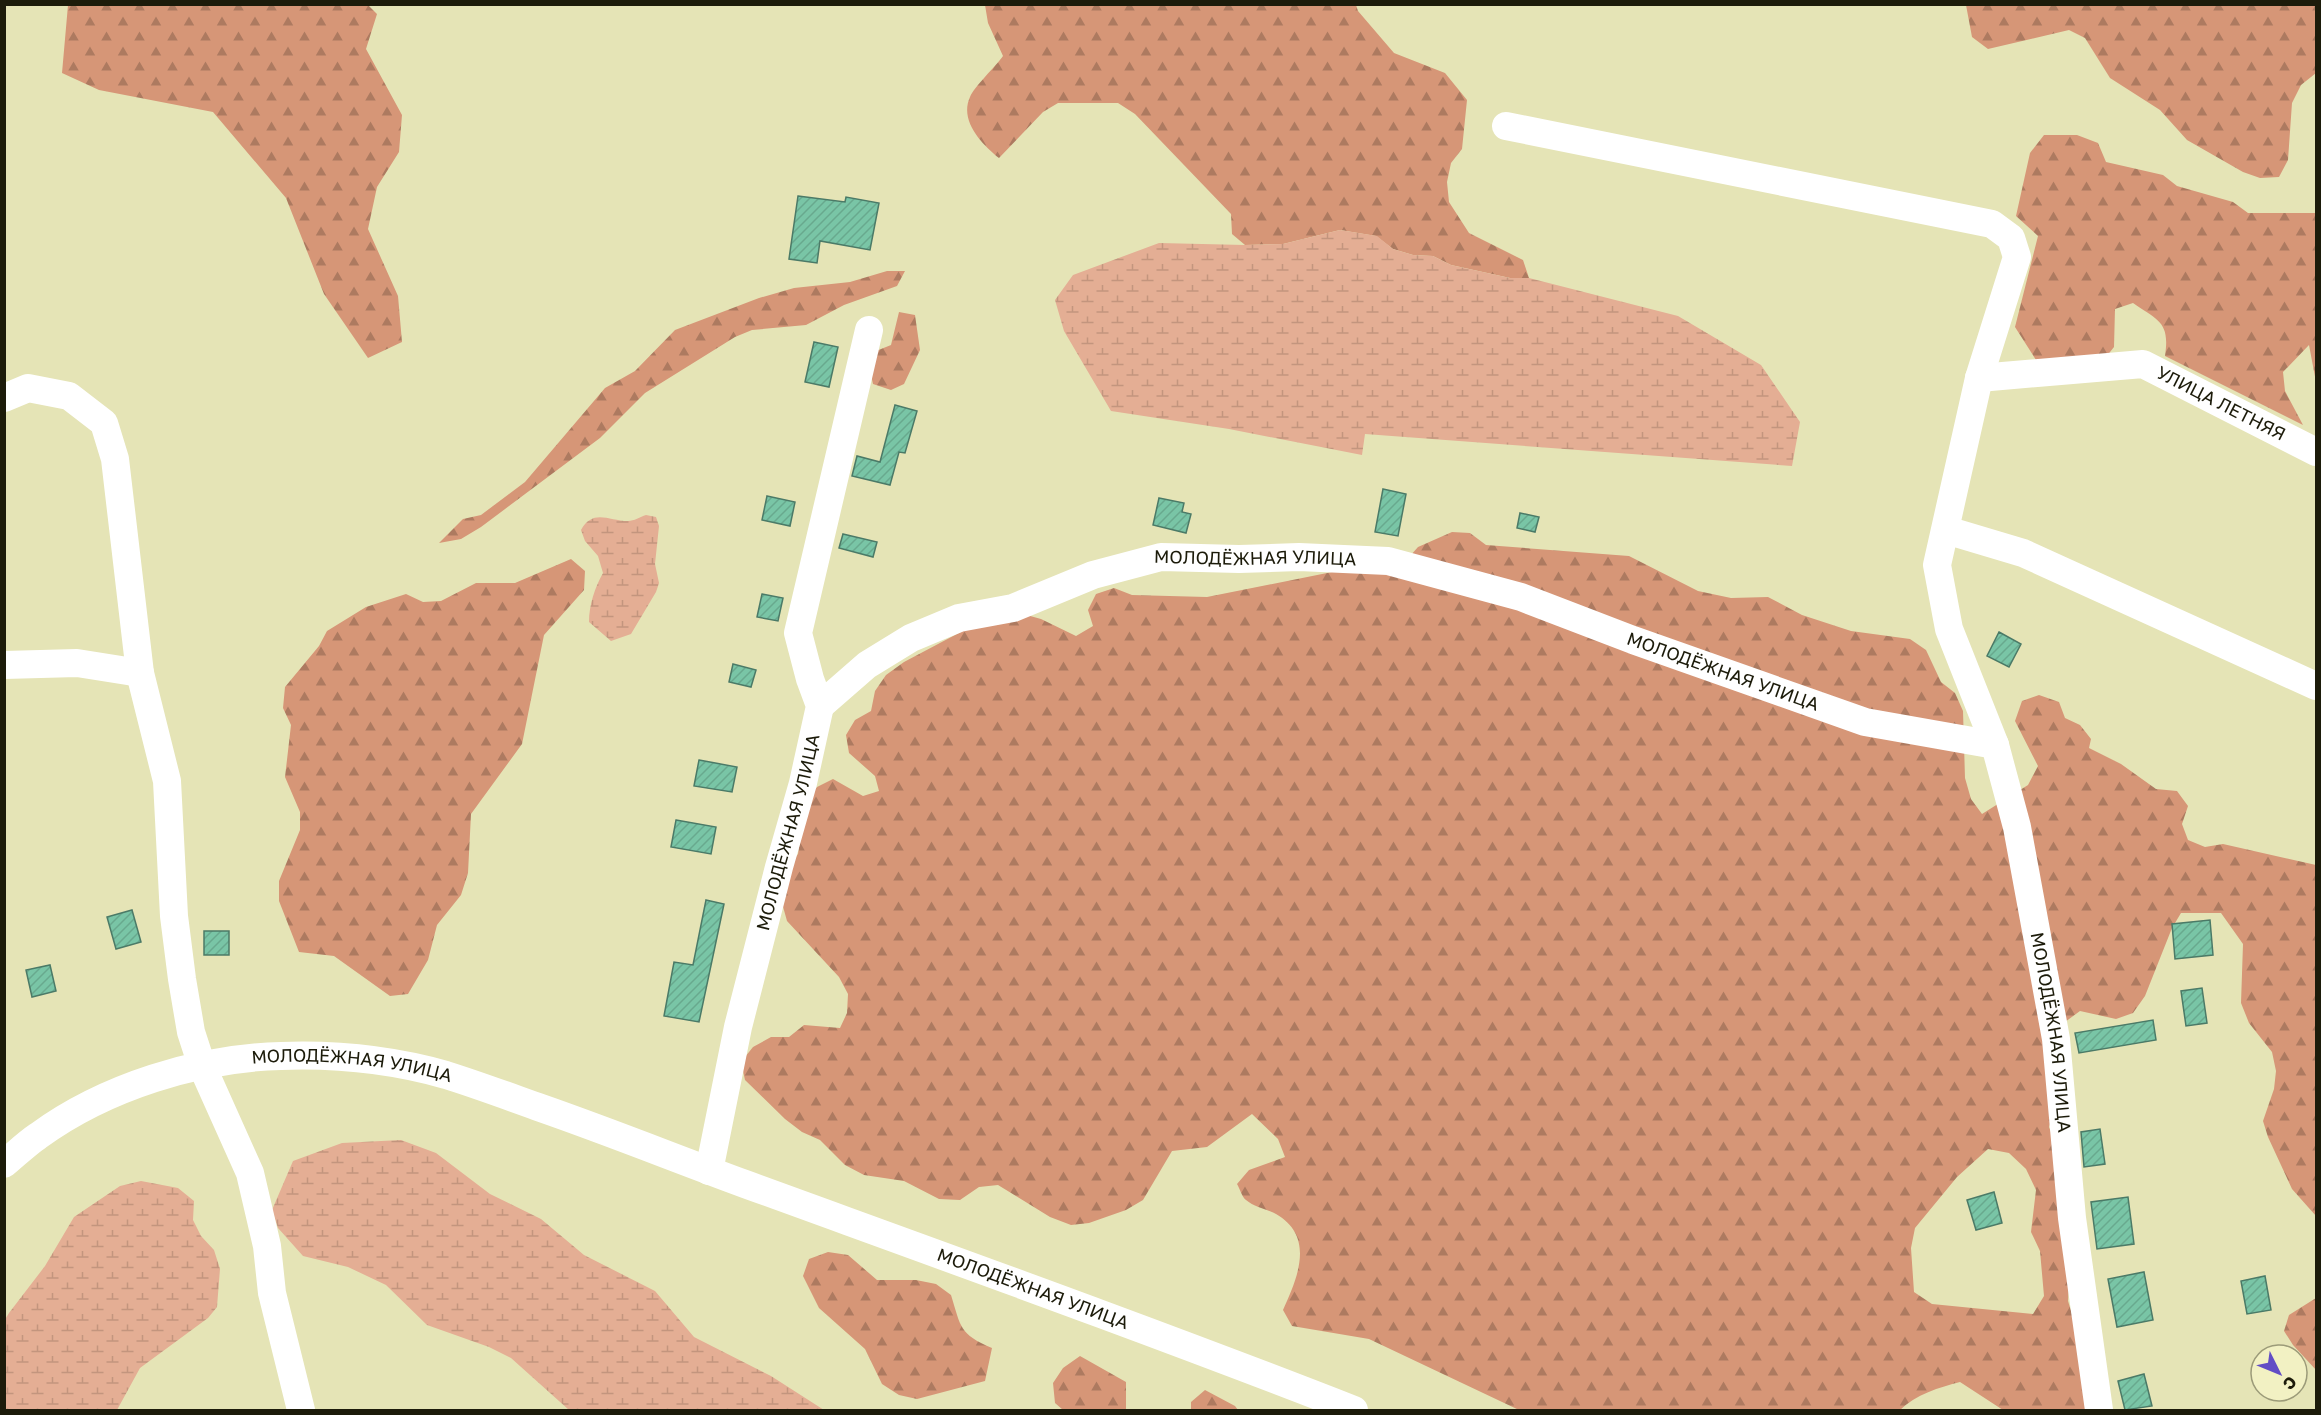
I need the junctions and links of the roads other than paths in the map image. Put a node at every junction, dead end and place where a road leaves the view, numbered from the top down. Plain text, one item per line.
1 (1506, 126) dead end
2 (869, 330) dead end
3 (1979, 378) junction
4 (4, 398) edge
5 (2316, 452) edge
6 (1946, 530) junction
7 (4, 665) edge
8 (140, 673) junction
9 (2316, 686) edge
10 (820, 706) junction
11 (1995, 745) junction
12 (202, 1066) junction
13 (4, 1164) edge
14 (709, 1171) junction
15 (302, 1410) edge
16 (1354, 1410) edge
17 (2099, 1410) edge

1 - 3 street
2 - 10 street
3 - 5 street, УЛИЦА ЛЕТНЯЯ
3 - 6 street
4 - 8 street
6 - 9 street
6 - 11 street
7 - 8 street
8 - 12 street
10 - 11 street, МОЛОДЁЖНАЯ УЛИЦА
10 - 14 street, МОЛОДЁЖНАЯ УЛИЦА
11 - 17 street, МОЛОДЁЖНАЯ УЛИЦА
12 - 13 street, МОЛОДЁЖНАЯ УЛИЦА
12 - 14 street, МОЛОДЁЖНАЯ УЛИЦА
12 - 15 street
14 - 16 street, МОЛОДЁЖНАЯ УЛИЦА

